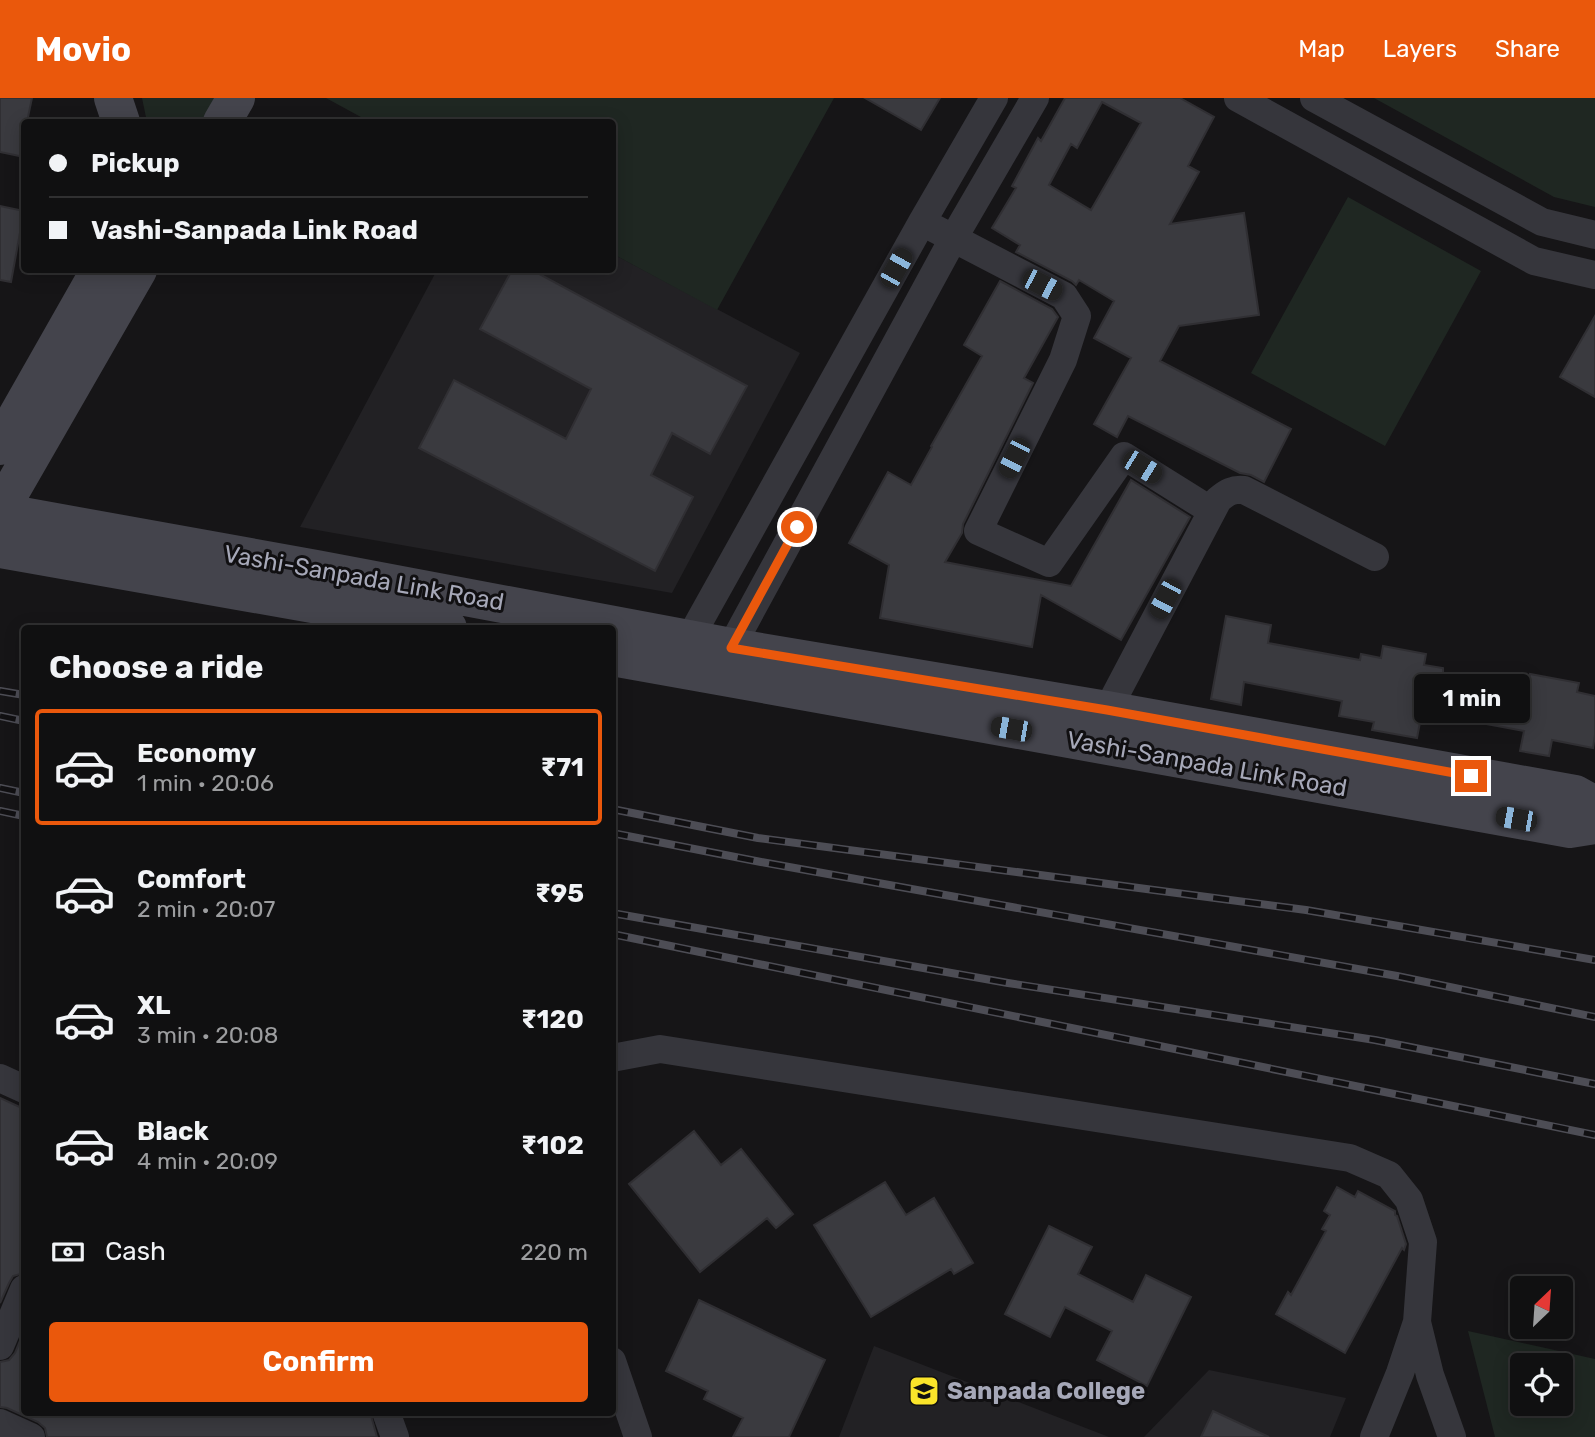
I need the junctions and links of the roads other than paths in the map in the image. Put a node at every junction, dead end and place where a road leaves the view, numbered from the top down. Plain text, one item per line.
1 (113, 98) edge
2 (236, 98) edge
3 (994, 98) edge
4 (1035, 98) edge
5 (1238, 98) edge
6 (1314, 98) edge
7 (120, 119) edge
8 (224, 119) edge
9 (922, 222) junction
10 (1595, 235) edge
11 (953, 239) junction
12 (98, 273) edge
13 (136, 273) edge
14 (1595, 275) edge
15 (0, 446) edge
16 (0, 511) edge
17 (1212, 511) junction
18 (0, 549) edge
19 (1375, 557) dead end
20 (431, 625) edge
21 (544, 625) edge
22 (616, 640) edge
23 (682, 654) junction
24 (616, 657) edge
25 (724, 662) junction
26 (1099, 727) junction
27 (1595, 805) edge
28 (1595, 825) edge
29 (616, 1057) edge
30 (0, 1078) edge
31 (21, 1088) edge
32 (15, 1290) edge
33 (1417, 1322) junction
34 (0, 1346) edge
35 (616, 1373) edge
36 (387, 1416) edge
37 (0, 1423) edge
38 (31, 1437) edge
39 (395, 1437) edge
40 (638, 1437) edge
41 (1374, 1437) edge
42 (1452, 1437) edge

1 - 7 main road
2 - 8 main road
3 - 9 street
4 - 11 street
5 - 14 street
6 - 10 street
9 - 11 street
9 - 23 street
11 - 17 street
11 - 25 street
12 - 15 main road
13 - 16 main road
16 - 21 main road, Vashi-Sanpada Link Road
17 - 19 street
17 - 26 street
18 - 20 main road, Vashi-Sanpada Link Road
22 - 23 main road, Vashi-Sanpada Link Road
23 - 24 main road, Vashi-Sanpada Link Road
23 - 25 main road, Vashi-Sanpada Link Road
25 - 26 main road, Vashi-Sanpada Link Road
26 - 27 main road, Vashi-Sanpada Link Road
26 - 28 main road, Vashi-Sanpada Link Road
29 - 33 street
30 - 31 street
32 - 34 street
33 - 41 street
33 - 42 street
35 - 40 street
36 - 39 street
37 - 38 street

